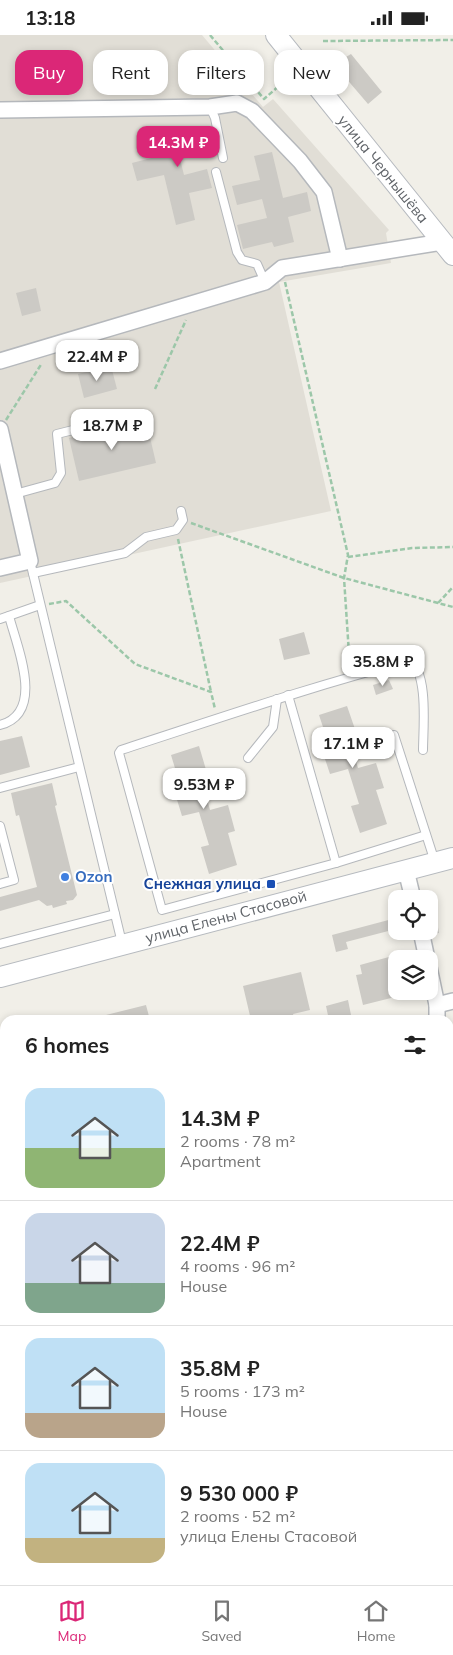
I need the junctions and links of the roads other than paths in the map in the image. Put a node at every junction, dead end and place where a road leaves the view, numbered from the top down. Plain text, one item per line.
1 (279, 36) edge
2 (210, 107) junction
3 (0, 110) edge
4 (222, 157) dead end
5 (216, 172) dead end
6 (447, 249) edge
7 (340, 259) junction
8 (265, 282) junction
9 (0, 361) edge
10 (137, 414) dead end
11 (3, 425) edge
12 (15, 494) junction
13 (181, 511) dead end
14 (31, 567) junction
15 (0, 568) edge
16 (40, 605) junction
17 (9, 616) junction
18 (0, 619) edge
19 (288, 695) junction
20 (278, 699) junction
21 (0, 725) edge
22 (394, 735) dead end
23 (423, 750) dead end
24 (248, 758) dead end
25 (79, 767) junction
26 (0, 788) edge
27 (0, 826) edge
28 (426, 835) junction
29 (444, 860) edge
30 (336, 863) junction
31 (406, 870) junction
32 (0, 884) edge
33 (411, 890) edge
34 (115, 913) junction
35 (0, 944) edge
36 (122, 945) junction
37 (0, 977) edge
38 (435, 1000) edge
39 (453, 1001) edge
40 (437, 1013) edge

1 - 6 main road, улица Чернышёва
2 - 3 street
2 - 4 lane
2 - 7 street
5 - 8 lane
6 - 7 street
7 - 8 street
8 - 9 street
10 - 12 lane
11 - 12 street
12 - 14 street
13 - 14 lane
14 - 15 street
14 - 16 lane
16 - 17 lane
16 - 25 lane
17 - 18 lane
17 - 21 lane
19 - 20 lane
19 - 23 lane
19 - 30 lane
20 - 24 lane
20 - 30 lane
22 - 28 lane
25 - 26 lane
25 - 34 lane
27 - 32 lane
28 - 29 lane
28 - 30 lane
29 - 31 main road, улица Елены Стасовой
31 - 33 street
31 - 36 main road, улица Елены Стасовой
34 - 35 lane
34 - 36 lane
36 - 37 main road, улица Елены Стасовой
38 - 40 street
39 - 40 street

